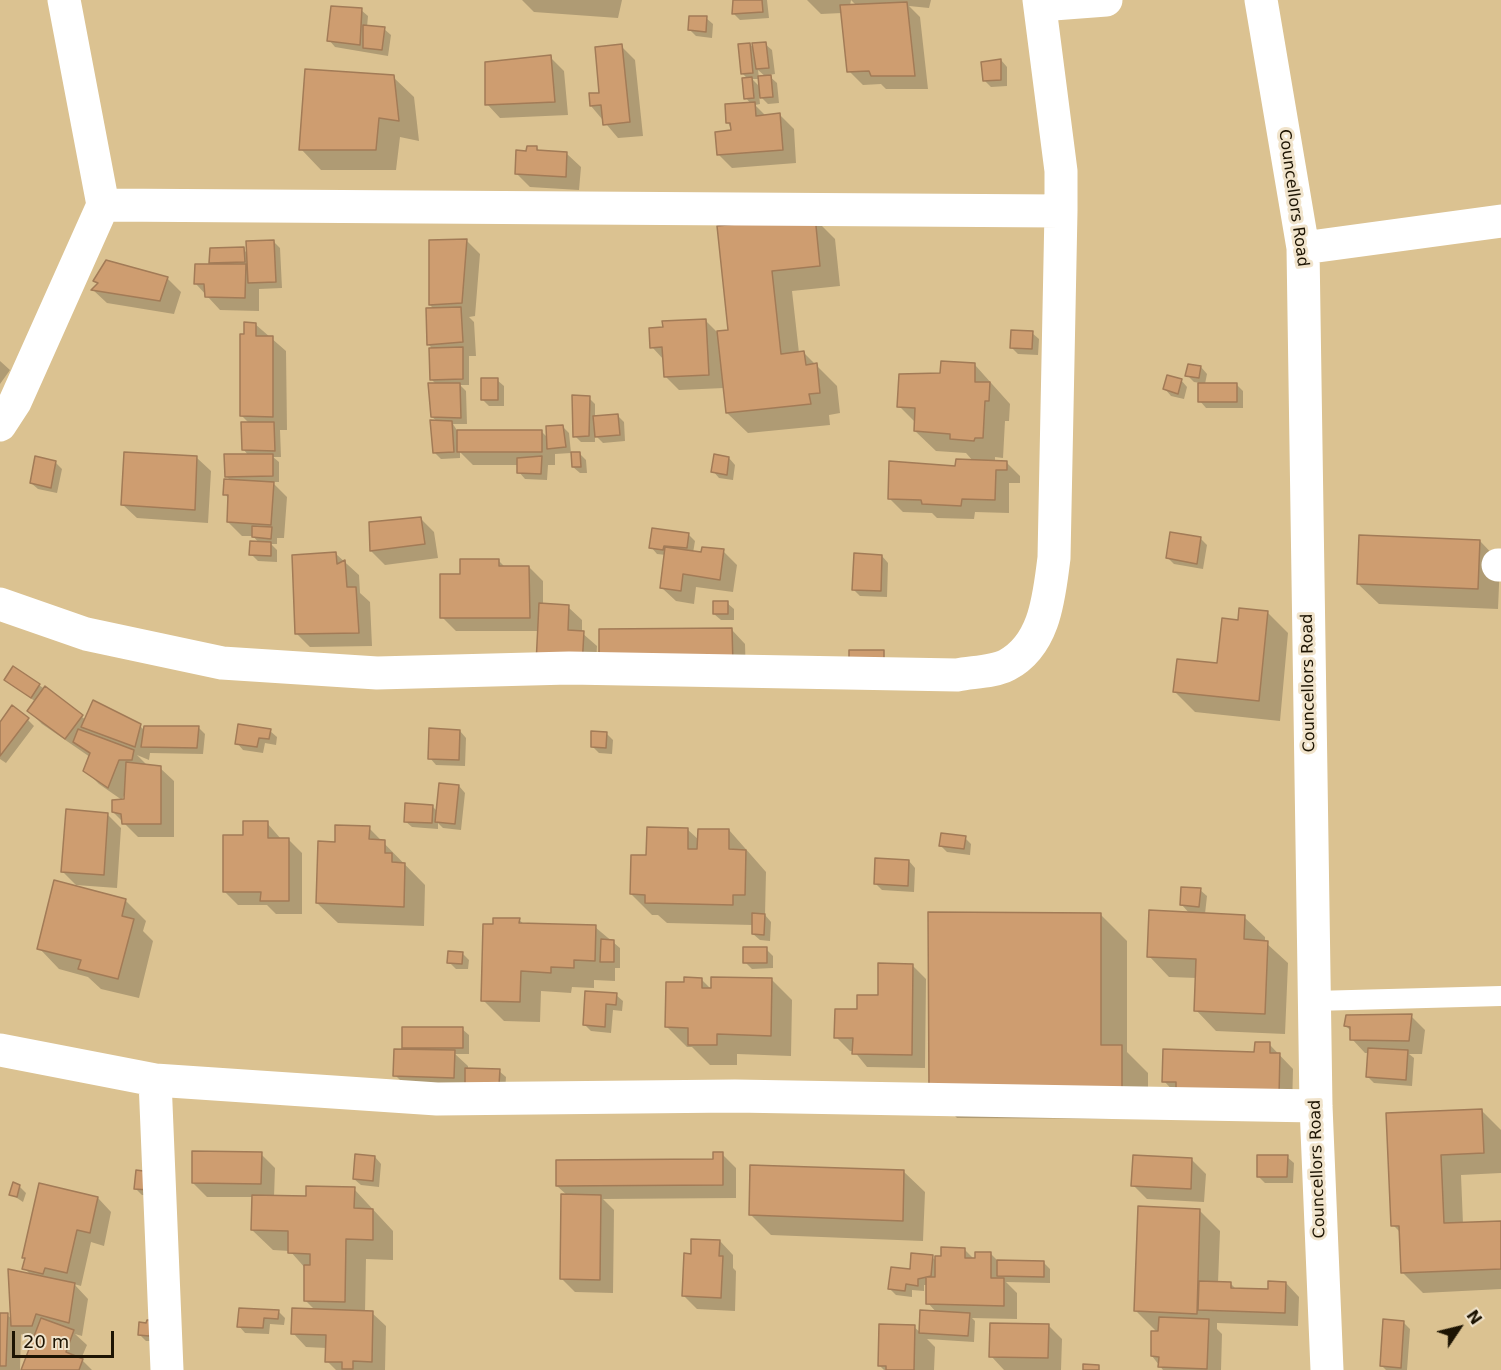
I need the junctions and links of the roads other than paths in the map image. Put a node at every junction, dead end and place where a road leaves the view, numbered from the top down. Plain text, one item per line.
1 (64, 0) edge
2 (1106, 0) edge
3 (1261, 0) edge
4 (1039, 3) edge
5 (103, 205) junction
6 (1061, 211) junction
7 (1501, 221) edge
8 (1303, 248) junction
9 (0, 425) edge
10 (0, 604) edge
11 (1501, 996) edge
12 (1314, 1001) junction
13 (0, 1050) edge
14 (155, 1080) junction
15 (1316, 1106) junction
16 (167, 1370) edge
17 (1327, 1370) edge

1 - 5 street
2 - 4 street
3 - 8 street, Councellors Road
4 - 6 street
5 - 6 street
5 - 9 street
6 - 10 street
7 - 8 street
8 - 12 street, Councellors Road
11 - 12 lane
12 - 15 street, Councellors Road
13 - 14 street
14 - 15 street
14 - 16 street
15 - 17 street, Councellors Road

